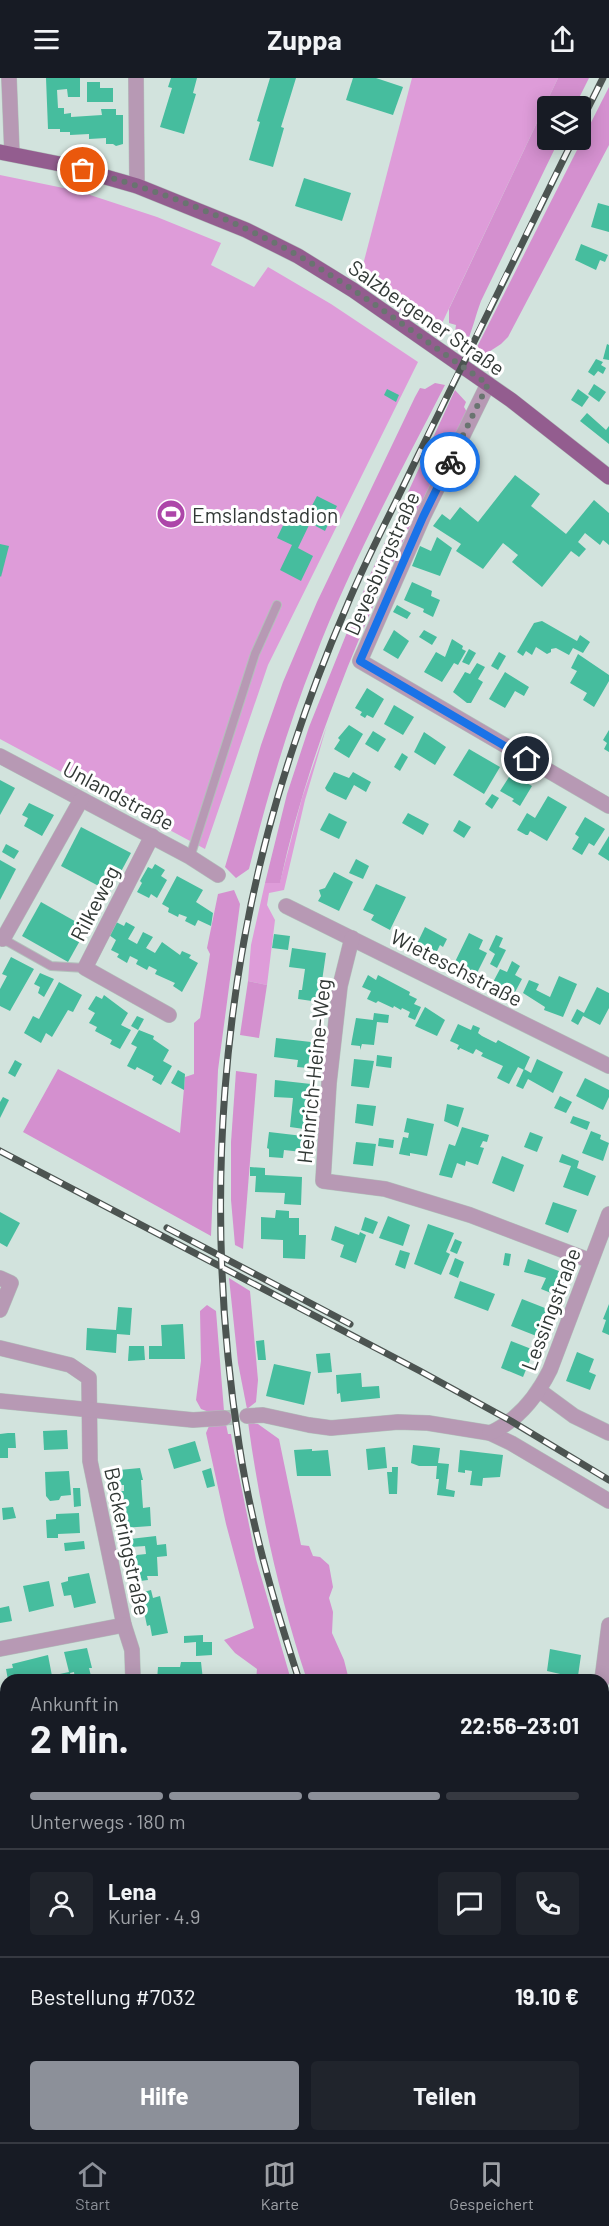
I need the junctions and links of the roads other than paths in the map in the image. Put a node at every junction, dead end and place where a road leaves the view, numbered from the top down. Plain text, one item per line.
1 (9, 78) edge
2 (136, 78) edge
3 (6, 153) edge
4 (137, 186) junction
5 (488, 384) junction
6 (609, 477) edge
7 (277, 605) dead end
8 (0, 756) edge
9 (81, 800) junction
10 (609, 806) edge
11 (152, 836) junction
12 (190, 857) junction
13 (218, 875) dead end
14 (286, 906) dead end
15 (2, 938) edge
16 (352, 938) junction
17 (85, 968) junction
18 (169, 1015) dead end
19 (609, 1066) edge
20 (609, 1214) edge
21 (591, 1261) junction
22 (0, 1278) edge
23 (0, 1310) edge
24 (0, 1348) edge
25 (540, 1391) junction
26 (0, 1401) edge
27 (90, 1410) junction
28 (247, 1416) tunnel mouth
29 (224, 1418) tunnel mouth
30 (490, 1433) junction
31 (609, 1433) edge
32 (609, 1501) edge
33 (124, 1625) junction
34 (609, 1626) edge
35 (0, 1650) edge
36 (134, 1674) edge
37 (603, 1674) edge

1 - 3 street
2 - 4 street
3 - 4 main road, Salzbergener Straße
4 - 5 main road, Salzbergener Straße
5 - 6 main road, Salzbergener Straße
5 - 10 street, Devesburgstraße
7 - 12 lane
8 - 9 street, Unlandstraße
9 - 11 street, Unlandstraße
9 - 15 street
11 - 12 street, Unlandstraße
11 - 17 street, Rilkeweg
12 - 13 street, Unlandstraße
14 - 16 street, Wieteschstraße
15 - 17 lane
16 - 19 street, Wieteschstraße
16 - 21 street, Heinrich-Heine-Weg
17 - 18 street, Rilkeweg
20 - 21 street, Lessingstraße
21 - 25 street, Lessingstraße
22 - 23 street
24 - 27 street, Beckeringstraße
25 - 30 street, Lessingstraße
25 - 31 street
26 - 27 street
27 - 29 street
27 - 33 street, Beckeringstraße
28 - 30 street
30 - 32 street
33 - 35 street
33 - 36 street, Beckeringstraße
34 - 37 street

